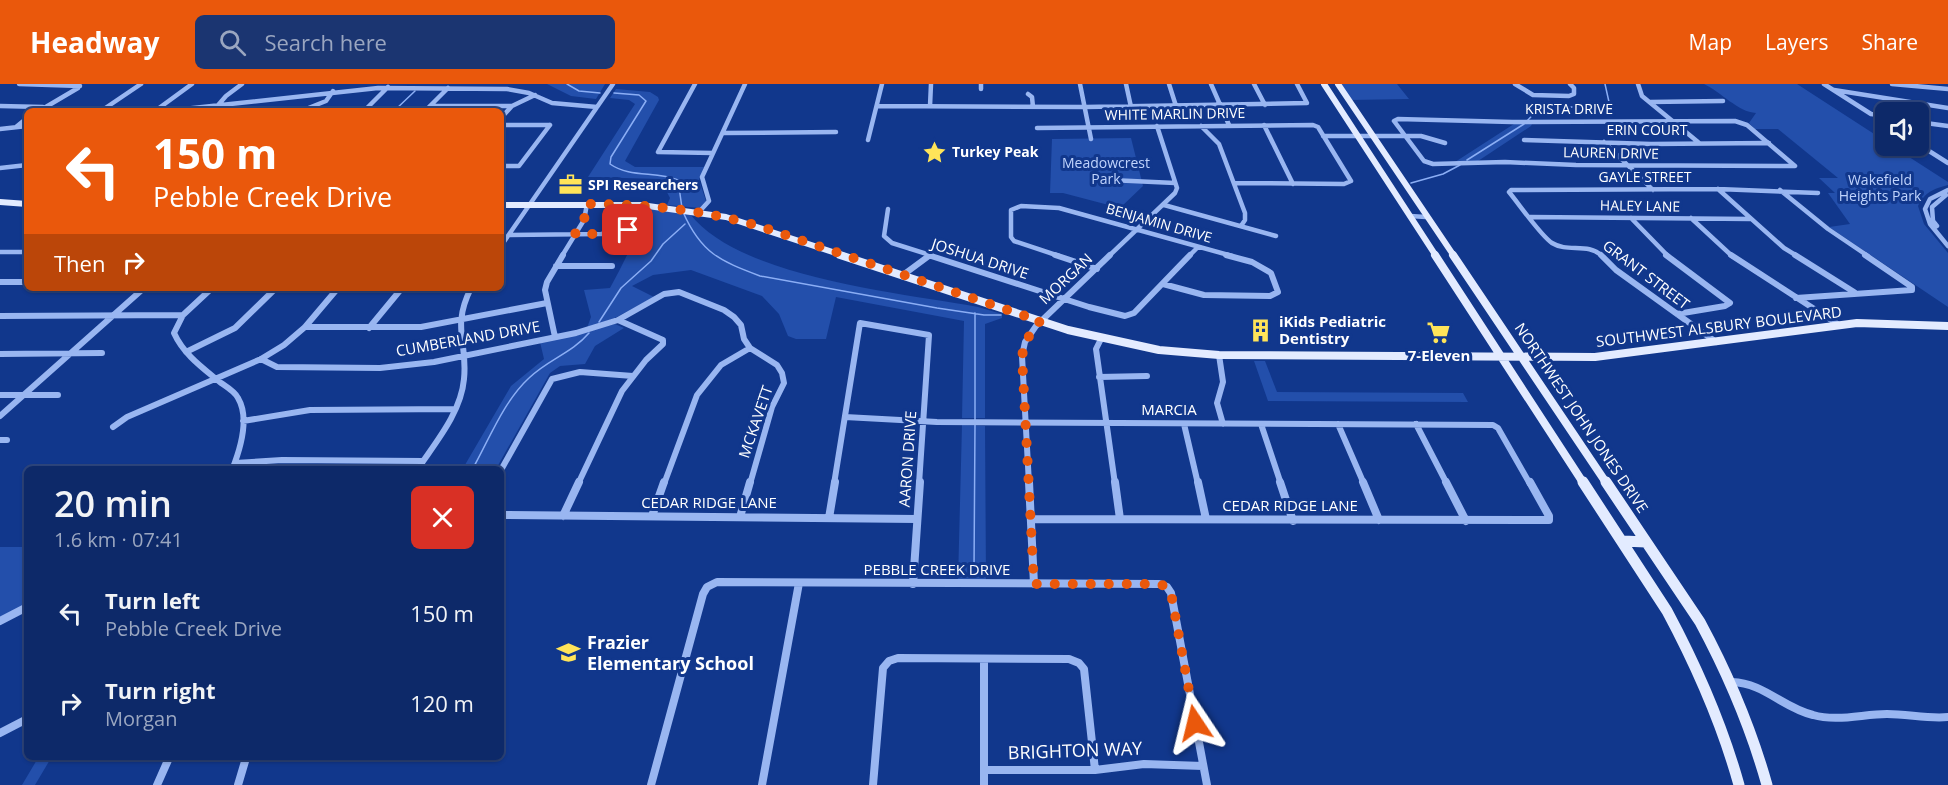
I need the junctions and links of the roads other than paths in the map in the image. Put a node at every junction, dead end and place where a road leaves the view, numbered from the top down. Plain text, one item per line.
1 (19, 84) edge
2 (141, 84) edge
3 (192, 84) edge
4 (242, 84) edge
5 (613, 84) edge
6 (695, 84) edge
7 (745, 84) edge
8 (882, 84) edge
9 (932, 84) edge
10 (1080, 84) edge
11 (1126, 84) edge
12 (1169, 84) edge
13 (1211, 84) edge
14 (1254, 84) edge
15 (1297, 84) edge
16 (1324, 84) edge
17 (1338, 84) edge
18 (1515, 84) edge
19 (1570, 84) edge
20 (1638, 84) edge
21 (1824, 84) edge
22 (1892, 84) edge
23 (82, 85) edge
24 (389, 86) edge
25 (448, 88) junction
26 (1941, 89) junction
27 (1948, 89) edge
28 (1834, 90) junction
29 (333, 91) junction
30 (1028, 94) dead end
31 (1948, 94) edge
32 (535, 95) junction
33 (981, 99) dead end
34 (1723, 101) dead end
35 (1650, 102) junction
36 (219, 105) junction
37 (1220, 105) junction
38 (1264, 105) junction
39 (0, 106) edge
40 (430, 106) joint
41 (512, 106) junction
42 (878, 106) junction
43 (930, 106) junction
44 (1131, 106) junction
45 (1176, 106) junction
46 (46, 107) joint
47 (597, 107) junction
48 (981, 107) junction
49 (1033, 107) junction
50 (1085, 107) junction
51 (105, 108) edge
52 (159, 108) edge
53 (192, 108) edge
54 (216, 108) edge
55 (308, 108) edge
56 (367, 108) edge
57 (1948, 108) edge
58 (504, 115) edge
59 (1875, 115) edge
60 (24, 120) edge
61 (1672, 121) junction
62 (1929, 123) edge
63 (504, 125) edge
64 (1229, 125) junction
65 (1264, 125) junction
66 (24, 126) edge
67 (1157, 126) junction
68 (1201, 126) junction
69 (1948, 126) edge
70 (16, 127) junction
71 (1088, 127) junction
72 (1037, 128) dead end
73 (0, 129) edge
74 (836, 132) dead end
75 (723, 133) junction
76 (1323, 136) junction
77 (1358, 136) junction
78 (1372, 136) junction
79 (1405, 136) junction
80 (1091, 138) dead end
81 (868, 140) dead end
82 (1524, 140) dead end
83 (1445, 142) dead end
84 (1604, 142) junction
85 (1698, 142) junction
86 (1769, 143) junction
87 (1929, 151) edge
88 (713, 153) junction
89 (1948, 163) edge
90 (24, 166) edge
91 (504, 166) edge
92 (1628, 166) junction
93 (0, 168) edge
94 (1110, 180) dead end
95 (1175, 183) junction
96 (1234, 183) junction
97 (1293, 184) junction
98 (1718, 189) junction
99 (1510, 190) joint
100 (1653, 190) junction
101 (1780, 190) junction
102 (1948, 192) edge
103 (1818, 193) dead end
104 (0, 202) edge
105 (24, 204) edge
106 (587, 204) junction
107 (530, 205) junction
108 (1164, 205) junction
109 (504, 206) edge
110 (888, 209) dead end
111 (699, 212) junction
112 (1410, 216) junction
113 (1426, 217) junction
114 (1530, 217) junction
115 (1631, 218) junction
116 (1691, 218) junction
117 (1751, 219) junction
118 (1241, 226) junction
119 (628, 230) dead end
120 (1138, 230) junction
121 (575, 234) junction
122 (509, 235) junction
123 (1276, 236) dead end
124 (1948, 240) edge
125 (504, 242) edge
126 (1948, 246) edge
127 (1198, 247) junction
128 (0, 252) edge
129 (24, 252) edge
130 (930, 255) junction
131 (556, 266) junction
132 (612, 266) dead end
133 (1097, 269) junction
134 (903, 275) junction
135 (0, 282) edge
136 (24, 282) edge
137 (1163, 284) junction
138 (141, 291) edge
139 (209, 291) edge
140 (273, 291) edge
141 (335, 291) edge
142 (400, 291) edge
143 (469, 291) edge
144 (1854, 292) junction
145 (1796, 298) junction
146 (1065, 299) junction
147 (547, 303) junction
148 (1677, 314) junction
149 (116, 315) junction
150 (183, 315) junction
151 (0, 316) edge
152 (618, 320) junction
153 (458, 321) junction
154 (1040, 321) junction
155 (1948, 324) edge
156 (1839, 325) junction
157 (305, 327) junction
158 (369, 328) junction
159 (555, 337) junction
160 (1101, 339) junction
161 (1716, 342) junction
162 (750, 348) junction
163 (186, 352) junction
164 (102, 353) dead end
165 (0, 354) edge
166 (71, 354) junction
167 (464, 355) junction
168 (1219, 355) junction
169 (1503, 356) junction
170 (1521, 356) junction
171 (261, 358) junction
172 (633, 376) junction
173 (1147, 376) dead end
174 (1099, 377) junction
175 (217, 378) junction
176 (0, 394) edge
177 (24, 394) junction
178 (58, 395) dead end
179 (455, 410) junction
180 (0, 416) edge
181 (845, 417) junction
182 (243, 421) junction
183 (924, 421) junction
184 (1026, 423) junction
185 (1106, 423) junction
186 (1184, 424) junction
187 (1223, 424) junction
188 (1261, 424) junction
189 (1338, 424) junction
190 (1416, 424) junction
191 (112, 427) dead end
192 (423, 461) junction
193 (234, 466) edge
194 (420, 466) edge
195 (503, 466) edge
196 (504, 515) edge
197 (563, 516) junction
198 (652, 516) junction
199 (740, 517) junction
200 (829, 518) junction
201 (917, 519) junction
202 (1031, 519) junction
203 (1120, 519) junction
204 (1206, 519) junction
205 (1293, 520) junction
206 (1379, 520) junction
207 (1549, 520) joint
208 (1466, 521) junction
209 (1623, 542) junction
210 (1646, 542) junction
211 (799, 583) junction
212 (913, 584) junction
213 (1034, 584) junction
214 (24, 609) edge
215 (0, 621) edge
216 (984, 658) junction
217 (1732, 682) junction
218 (1948, 717) edge
219 (24, 721) edge
220 (0, 733) edge
221 (168, 760) edge
222 (245, 760) edge
223 (1203, 766) junction
224 (984, 770) junction
225 (1095, 771) junction
226 (157, 785) edge
227 (238, 785) edge
228 (651, 785) edge
229 (762, 785) edge
230 (873, 785) edge
231 (984, 785) edge
232 (1207, 785) edge
233 (1739, 785) edge
234 (1767, 785) edge

1 - 23 street
2 - 51 street
3 - 52 street
4 - 36 street
5 - 47 street
6 - 88 street
7 - 75 street
8 - 42 street
9 - 43 street
10 - 50 street
11 - 44 street
12 - 45 street
13 - 37 street
14 - 38 street
15 - 38 street
16 - 77 main road, NORTHWEST JOHN JONES DRIVE
17 - 78 main road, NORTHWEST JOHN JONES DRIVE
18 - 19 street
20 - 35 street
21 - 28 street
22 - 26 street
23 - 46 street
24 - 25 street
24 - 29 street
24 - 56 street
25 - 32 street
25 - 40 street
26 - 27 street
26 - 31 street
28 - 57 street
28 - 59 street
29 - 36 street
29 - 55 street
30 - 49 street
32 - 41 street
32 - 47 street
33 - 48 street
34 - 35 street
35 - 61 street
36 - 53 street
36 - 54 street
37 - 38 street
37 - 45 street
37 - 64 street
39 - 46 street
40 - 41 street
41 - 58 street
42 - 43 street
42 - 81 street
43 - 48 street
44 - 45 street
44 - 50 street
47 - 107 street
48 - 49 street
49 - 50 street
50 - 71 street
60 - 70 street
61 - 79 street, KRISTA DRIVE
61 - 85 street
61 - 86 street, KRISTA DRIVE
62 - 69 street
63 - 91 street
64 - 65 street, WHITE MARLIN DRIVE
64 - 68 street, WHITE MARLIN DRIVE
65 - 76 street, WHITE MARLIN DRIVE
65 - 97 street
66 - 70 street
67 - 68 street, WHITE MARLIN DRIVE
67 - 71 street, WHITE MARLIN DRIVE
67 - 95 street
68 - 96 street
70 - 73 street
71 - 72 street, WHITE MARLIN DRIVE
71 - 80 street
74 - 75 street
75 - 88 street
76 - 77 street
76 - 97 street
77 - 78 street
77 - 112 main road, NORTHWEST JOHN JONES DRIVE
78 - 79 street
78 - 113 main road, NORTHWEST JOHN JONES DRIVE
79 - 83 street
79 - 92 street, LAUREN DRIVE
82 - 84 street, ERIN COURT
84 - 85 street, ERIN COURT
84 - 92 street
85 - 86 street, ERIN COURT
86 - 92 street, LAUREN DRIVE
87 - 89 street
88 - 111 street
90 - 93 street
92 - 100 street
94 - 95 street
95 - 108 street, MORGAN
96 - 97 street
96 - 118 street
98 - 100 street, GAYLE STREET
98 - 101 street, GAYLE STREET
98 - 117 street
99 - 100 street, GAYLE STREET
99 - 114 street, GRANT STREET
101 - 103 street, GAYLE STREET
101 - 144 street
102 - 124 street
102 - 126 street
104 - 105 main road
106 - 107 main road, SOUTHWEST ALSBURY BOULEVARD
106 - 111 main road, SOUTHWEST ALSBURY BOULEVARD
106 - 121 street
107 - 109 main road, SOUTHWEST ALSBURY BOULEVARD
107 - 122 street
108 - 118 street
108 - 120 street, MORGAN
110 - 130 street, JOSHUA DRIVE
111 - 134 main road, SOUTHWEST ALSBURY BOULEVARD
112 - 113 street
112 - 169 main road, NORTHWEST JOHN JONES DRIVE
113 - 170 main road, NORTHWEST JOHN JONES DRIVE
114 - 115 street, HALEY LANE
114 - 148 street, GRANT STREET
115 - 116 street, HALEY LANE
115 - 148 street
116 - 117 street, HALEY LANE
116 - 145 street
117 - 144 street
118 - 123 street
119 - 121 street
120 - 127 street, BENJAMIN DRIVE
120 - 133 street, MORGAN
120 - 133 street, BENJAMIN DRIVE
121 - 122 street
121 - 131 street
122 - 125 street
127 - 137 street
127 - 137 street, BENJAMIN DRIVE
128 - 129 street
130 - 134 street
130 - 146 street, JOSHUA DRIVE
131 - 132 street
131 - 147 street
133 - 146 street, MORGAN
134 - 154 main road, SOUTHWEST ALSBURY BOULEVARD
135 - 136 street
137 - 146 street, JOSHUA DRIVE
138 - 149 street
139 - 150 street
140 - 163 street
141 - 157 street
142 - 158 street
143 - 153 street
144 - 145 street
145 - 156 street
146 - 154 street, MORGAN
147 - 153 street
147 - 159 street
148 - 161 street, GRANT STREET
149 - 150 street
149 - 151 street
149 - 166 street
150 - 163 street
152 - 159 street, CUMBERLAND DRIVE
152 - 162 street, CUMBERLAND DRIVE
152 - 172 street
153 - 158 street
153 - 167 street
154 - 160 main road, SOUTHWEST ALSBURY BOULEVARD
154 - 184 street, MORGAN
155 - 156 main road, SOUTHWEST ALSBURY BOULEVARD
156 - 161 main road, SOUTHWEST ALSBURY BOULEVARD
157 - 158 street
157 - 171 street
159 - 167 street, CUMBERLAND DRIVE
160 - 168 main road, SOUTHWEST ALSBURY BOULEVARD
160 - 174 street
161 - 170 main road, SOUTHWEST ALSBURY BOULEVARD
162 - 198 street
162 - 199 street, MCKAVETT
163 - 175 street
164 - 166 street
165 - 166 street
166 - 177 street
167 - 171 street, CUMBERLAND DRIVE
167 - 179 street
168 - 169 main road, SOUTHWEST ALSBURY BOULEVARD
168 - 187 street
169 - 170 main road, SOUTHWEST ALSBURY BOULEVARD
169 - 209 main road, NORTHWEST JOHN JONES DRIVE
170 - 210 main road, NORTHWEST JOHN JONES DRIVE
171 - 175 street
172 - 195 street
172 - 197 street
173 - 174 street
174 - 185 street
175 - 182 street
175 - 191 street
176 - 177 street
177 - 178 street
177 - 180 street
179 - 182 street
179 - 192 street
181 - 183 street, MARCIA
181 - 183 street, AARON DRIVE
181 - 200 street
182 - 193 street
183 - 184 street, MARCIA
183 - 201 street, AARON DRIVE
184 - 185 street, MARCIA
184 - 202 street, MORGAN
185 - 186 street, MARCIA
185 - 203 street
186 - 187 street, MARCIA
186 - 204 street
187 - 188 street, MARCIA
188 - 189 street, MARCIA
188 - 205 street
189 - 190 street, MARCIA
189 - 206 street
190 - 207 street, MARCIA
190 - 208 street
192 - 193 street
192 - 194 street
196 - 197 street, CEDAR RIDGE LANE
197 - 198 street, CEDAR RIDGE LANE
198 - 199 street, CEDAR RIDGE LANE
199 - 200 street, CEDAR RIDGE LANE
200 - 201 street, CEDAR RIDGE LANE
201 - 212 street, AARON DRIVE
202 - 203 street, CEDAR RIDGE LANE
202 - 213 street, MORGAN
203 - 204 street, CEDAR RIDGE LANE
204 - 205 street, CEDAR RIDGE LANE
205 - 206 street, CEDAR RIDGE LANE
206 - 208 street, CEDAR RIDGE LANE
207 - 208 street, CEDAR RIDGE LANE
209 - 210 main road
209 - 233 main road, NORTHWEST JOHN JONES DRIVE
210 - 217 main road, NORTHWEST JOHN JONES DRIVE
211 - 212 street, PEBBLE CREEK DRIVE
211 - 228 street, PEBBLE CREEK DRIVE
211 - 229 street
212 - 213 street, PEBBLE CREEK DRIVE
213 - 223 street, PEBBLE CREEK DRIVE
214 - 215 street
216 - 224 street
216 - 225 street
216 - 230 street
217 - 218 street
217 - 234 main road, NORTHWEST JOHN JONES DRIVE
219 - 220 street
221 - 226 street
222 - 227 street
223 - 225 street, BRIGHTON WAY
223 - 232 street
224 - 225 street, BRIGHTON WAY
224 - 231 street

